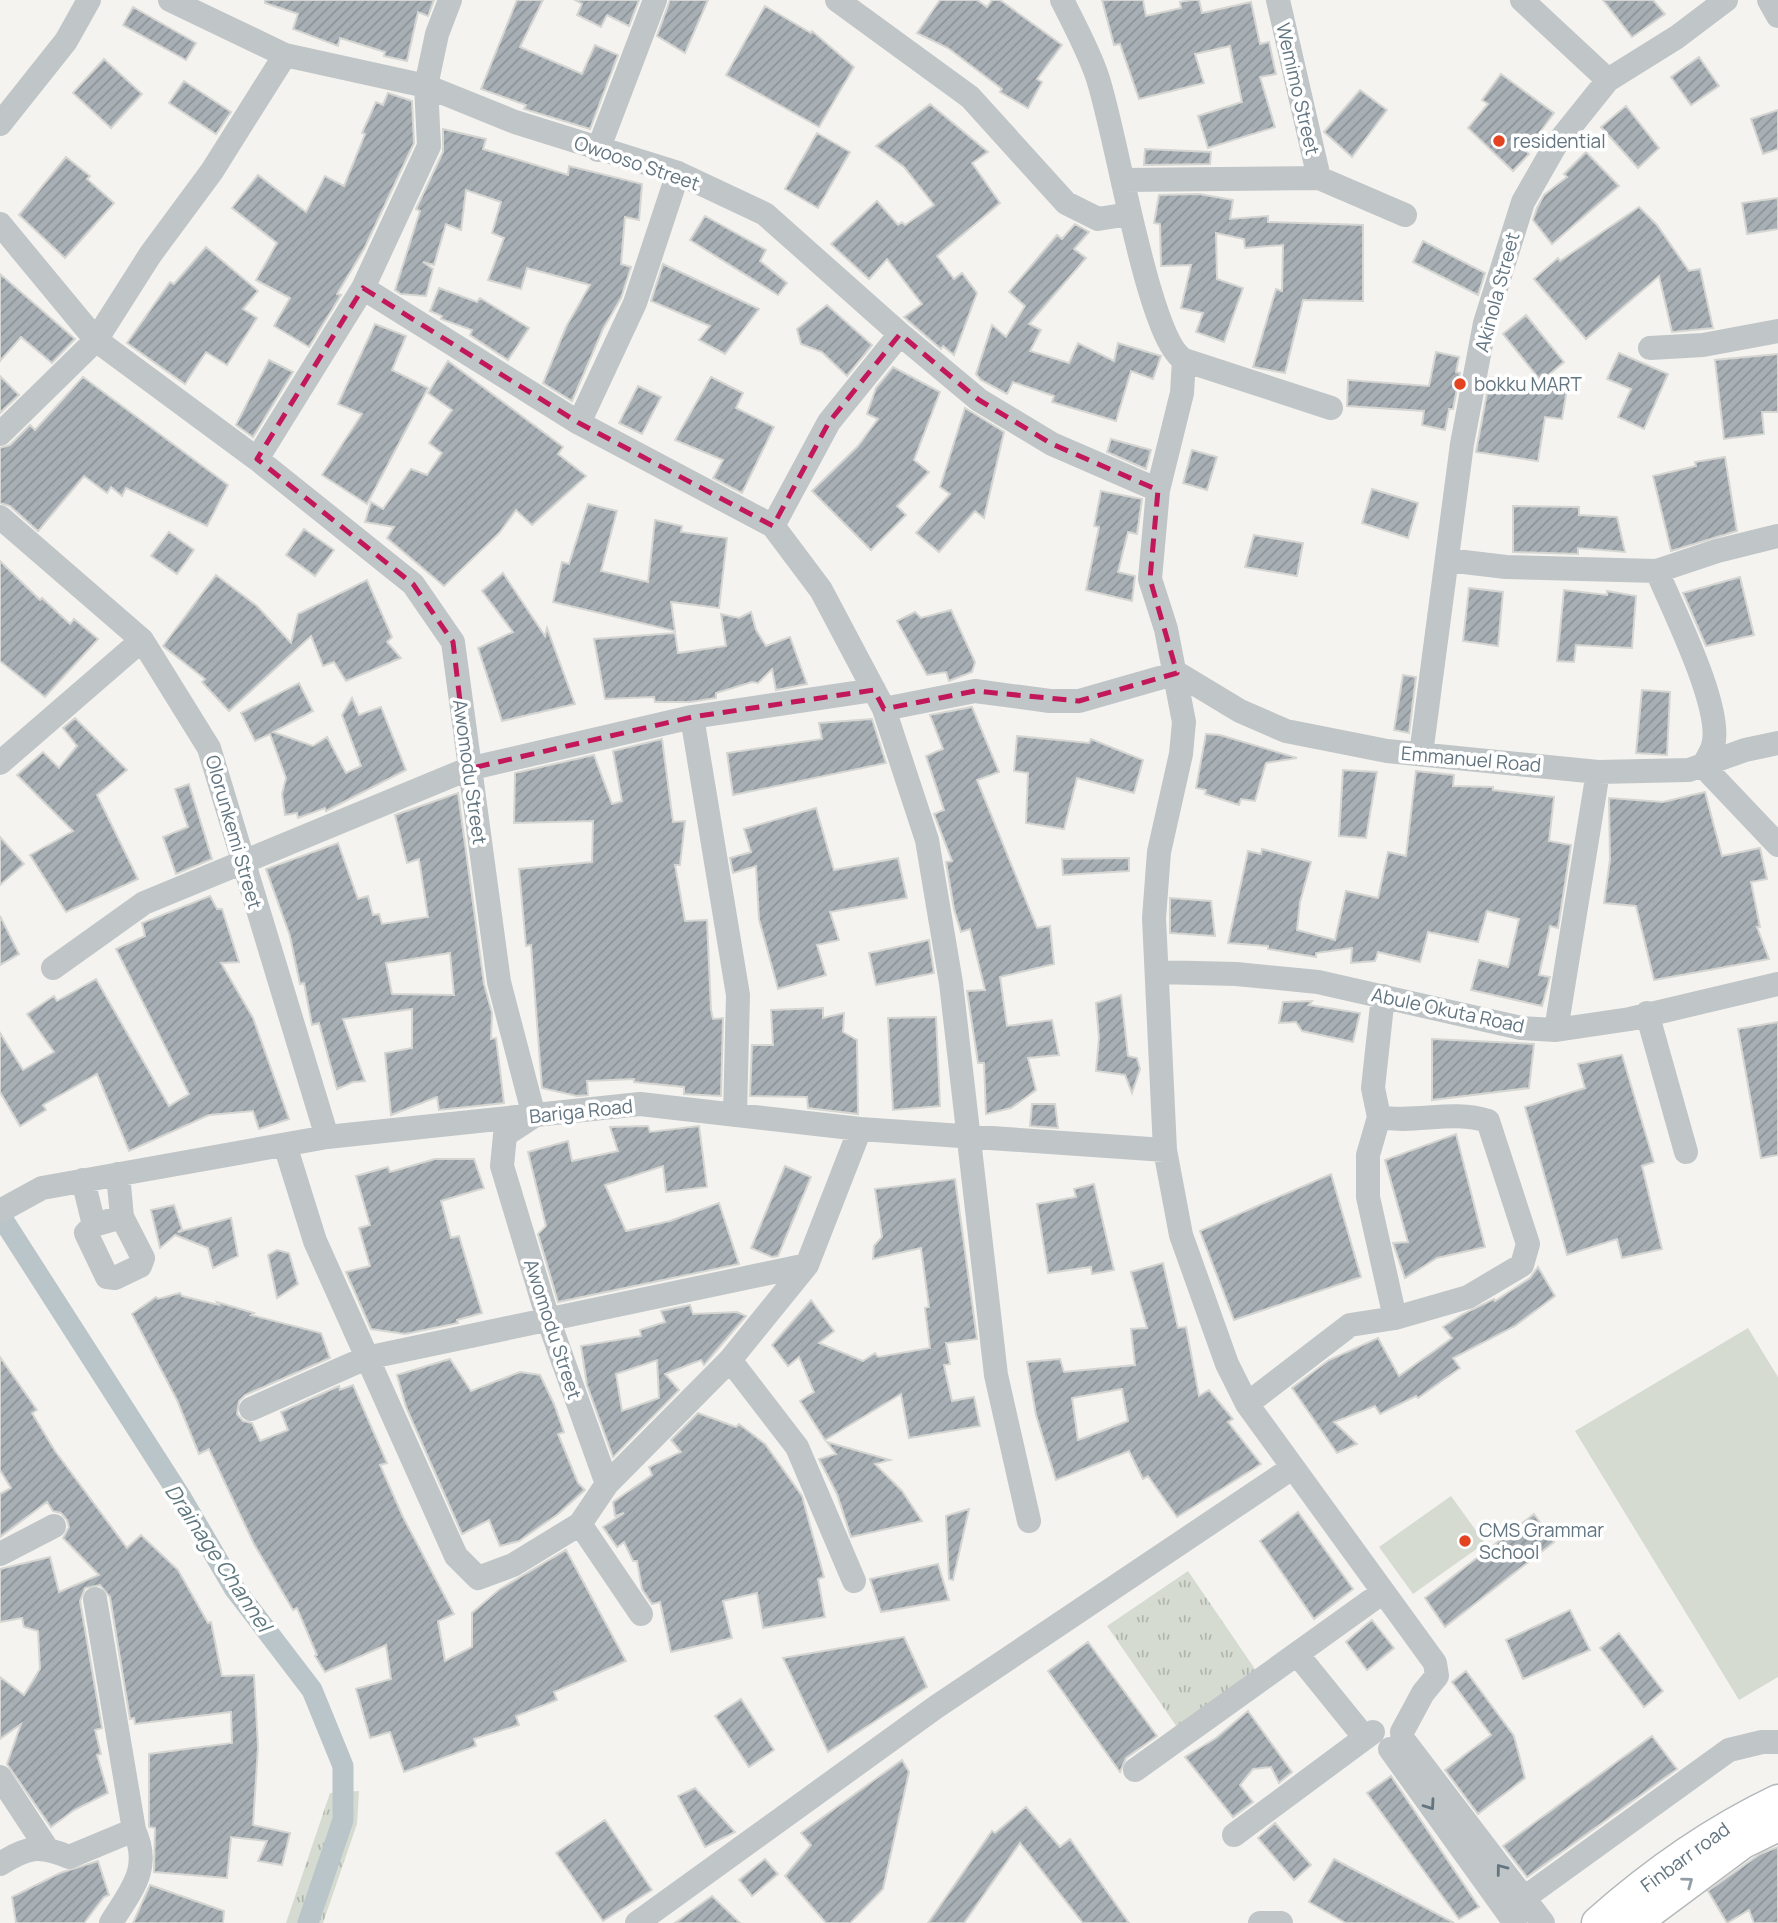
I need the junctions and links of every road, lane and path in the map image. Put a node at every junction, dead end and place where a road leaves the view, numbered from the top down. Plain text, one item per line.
1 (89, 0) edge
2 (170, 0) edge
3 (450, 0) edge
4 (655, 0) edge
5 (837, 0) edge
6 (1062, 0) edge
7 (1278, 0) edge
8 (1522, 0) edge
9 (1726, 0) edge
10 (1769, 0) edge
11 (1778, 16) edge
12 (285, 55) junction
13 (1608, 80) junction
14 (426, 86) junction
15 (0, 124) edge
16 (598, 150) junction
17 (678, 173) junction
18 (1319, 178) junction
19 (1123, 180) junction
20 (1129, 214) junction
21 (1405, 215) dead end
22 (0, 224) edge
23 (363, 288) junction
24 (1778, 331) edge
25 (900, 334) junction
26 (96, 340) junction
27 (1650, 348) dead end
28 (1184, 360) junction
29 (1331, 408) dead end
30 (579, 423) junction
31 (0, 434) edge
32 (257, 460) junction
33 (1158, 490) junction
34 (0, 517) edge
35 (773, 526) junction
36 (1778, 536) edge
37 (1447, 560) junction
38 (1657, 571) junction
39 (142, 640) junction
40 (1177, 673) junction
41 (879, 699) junction
42 (692, 717) junction
43 (1778, 743) edge
44 (1421, 754) junction
45 (0, 764) edge
46 (1703, 766) junction
47 (468, 769) junction
48 (1598, 772) junction
49 (1778, 845) edge
50 (242, 862) junction
51 (53, 968) dead end
52 (1157, 972) junction
53 (1778, 984) edge
54 (1383, 996) junction
55 (1647, 1013) junction
56 (1556, 1030) junction
57 (735, 1115) junction
58 (534, 1116) junction
59 (1379, 1117) junction
60 (860, 1129) junction
61 (967, 1134) junction
62 (327, 1137) junction
63 (285, 1145) junction
64 (1165, 1150) junction
65 (1686, 1152) dead end
66 (118, 1174) junction
67 (83, 1180) junction
68 (0, 1211) edge
69 (122, 1217) junction
70 (94, 1225) junction
71 (807, 1265) junction
72 (1395, 1318) junction
73 (548, 1319) junction
74 (366, 1358) junction
75 (730, 1360) junction
76 (1247, 1404) junction
77 (251, 1409) dead end
78 (1292, 1468) junction
79 (607, 1484) junction
80 (1029, 1521) dead end
81 (580, 1524) junction
82 (54, 1527) dead end
83 (0, 1554) edge
84 (854, 1581) dead end
85 (1383, 1592) junction
86 (95, 1599) dead end
87 (641, 1614) dead end
88 (1297, 1654) junction
89 (1387, 1735) junction
90 (1778, 1742) edge
91 (1135, 1770) dead end
92 (0, 1777) edge
93 (1778, 1801) edge
94 (1778, 1825) edge
95 (134, 1830) junction
96 (1234, 1835) dead end
97 (47, 1847) junction
98 (0, 1864) edge
99 (1519, 1910) edge
100 (111, 1923) edge
101 (637, 1923) edge
102 (1260, 1923) edge
103 (1281, 1923) edge
104 (1543, 1923) edge
105 (1598, 1923) edge
106 (1634, 1923) edge

1 - 15 street
2 - 12 street, Owooso Street
3 - 14 street
4 - 16 street
5 - 20 street
6 - 19 street
7 - 18 street, Wemimo Street
8 - 13 street
9 - 13 street, Akinola Street
10 - 11 street
12 - 14 street, Owooso Street
12 - 26 street
13 - 37 street, Akinola Street
14 - 16 street, Owooso Street
14 - 23 street
16 - 17 street, Owooso Street
17 - 25 street, Owooso Street
17 - 30 street
18 - 19 street
18 - 21 street
19 - 20 street
20 - 28 street
22 - 26 street, Awomodu Street
23 - 30 street
23 - 32 street
24 - 27 street
25 - 33 street, Owooso Street
25 - 35 street
26 - 31 street
26 - 32 street, Awomodu Street
28 - 29 street
28 - 33 street
30 - 35 street
32 - 47 street, Awomodu Street
33 - 40 street
34 - 39 street, Olorunkemi Street
35 - 41 street
36 - 38 street
37 - 38 street
37 - 44 street, Akinola Street
38 - 46 street
39 - 45 street
39 - 50 street, Olorunkemi Street
40 - 41 street
40 - 44 street, Emmanuel Road
40 - 52 street
41 - 42 street
41 - 61 street
42 - 47 street
42 - 57 street
43 - 46 street, Emmanuel Road
44 - 48 street, Emmanuel Road
46 - 48 street, Emmanuel Road
46 - 49 street
47 - 50 street
47 - 58 street, Awomodu Street
48 - 56 street
50 - 51 street
50 - 62 street, Olorunkemi Street
52 - 54 street, Abule Okuta Road
52 - 64 street
53 - 55 street, Abule Okuta Road
54 - 56 street, Abule Okuta Road
54 - 59 street
55 - 56 street, Abule Okuta Road
55 - 65 street
57 - 58 street, Bariga Road
57 - 60 street, Bariga Road
58 - 62 street, Bariga Road
58 - 73 street, Awomodu Street
59 - 72 street
59 - 72 street
60 - 61 street, Bariga Road
60 - 71 street
61 - 64 street, Bariga Road
61 - 80 street
62 - 63 street, Bariga Road
63 - 66 street, Bariga Road
63 - 74 street
64 - 76 street
66 - 67 street, Bariga Road
66 - 69 street
67 - 68 street, Bariga Road
67 - 70 street
69 - 70 street
69 - 70 street
71 - 73 street
71 - 75 street
72 - 76 street
73 - 74 street
73 - 79 street, Awomodu Street
74 - 77 street
74 - 81 street
75 - 79 street
75 - 84 street
76 - 78 street
78 - 85 street
78 - 101 street
79 - 81 street
81 - 87 street
82 - 83 street
85 - 88 street
85 - 89 street
86 - 95 street
88 - 89 street
88 - 91 street
89 - 96 street
89 - 99 street
90 - 99 street
92 - 97 street
93 - 105 main road, Finbarr road
106 -> 94 main road, Finbarr road
95 - 97 street
95 - 100 street
97 - 98 street
99 - 104 street
102 - 103 street

